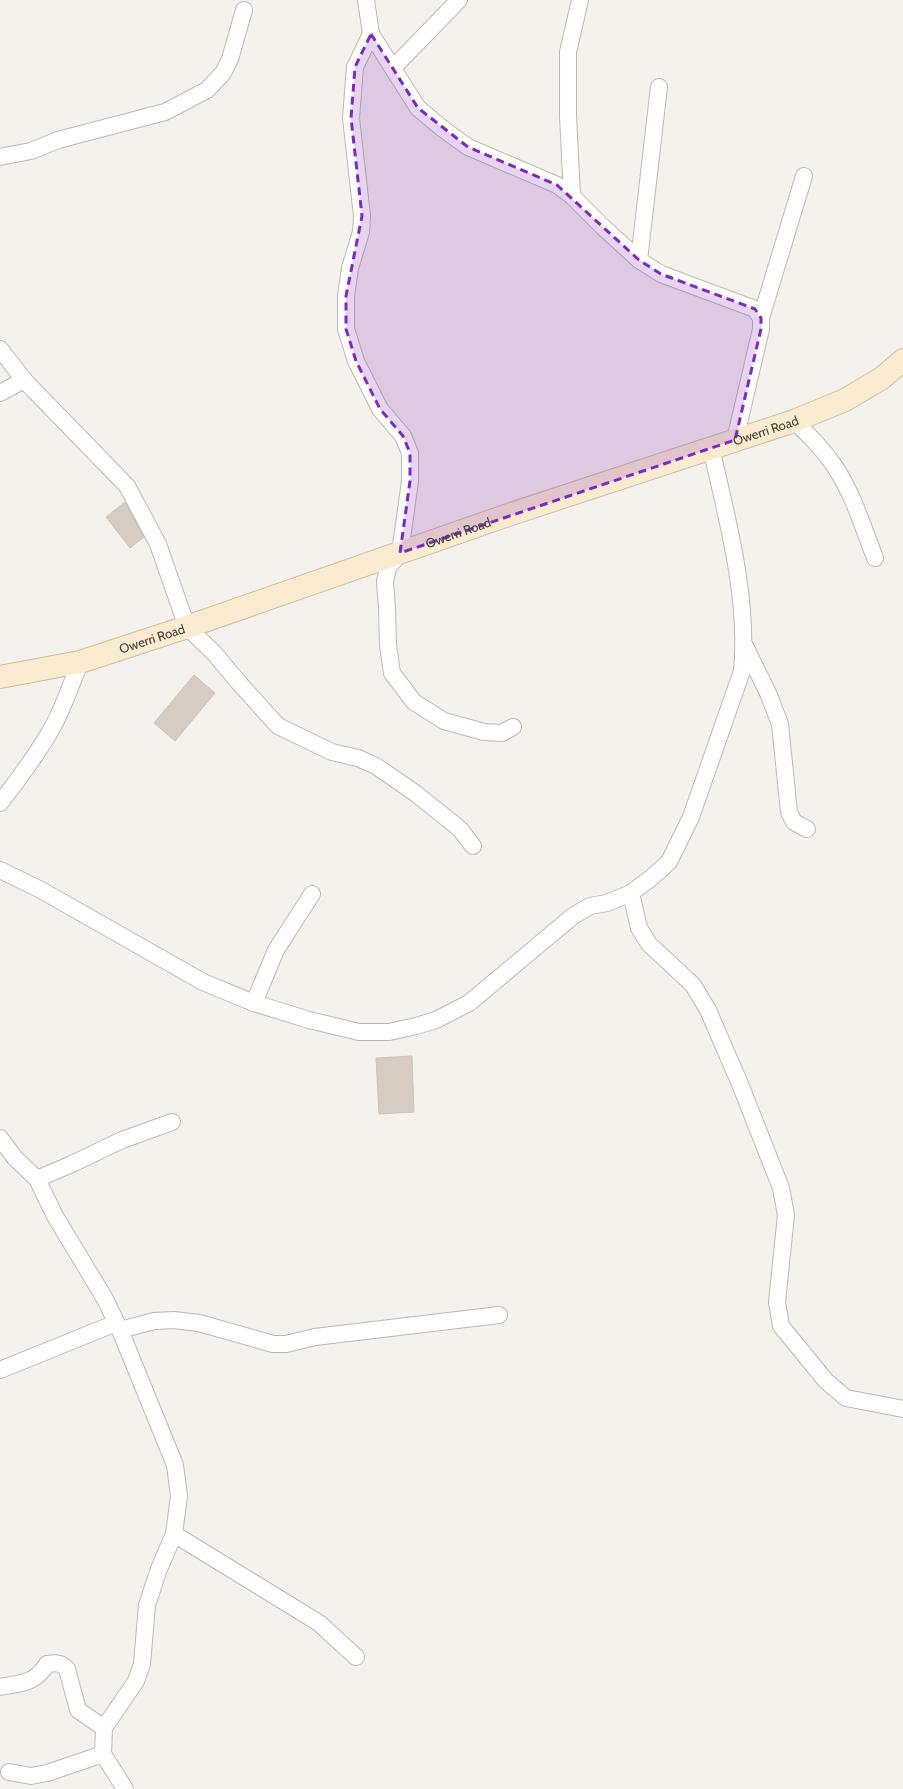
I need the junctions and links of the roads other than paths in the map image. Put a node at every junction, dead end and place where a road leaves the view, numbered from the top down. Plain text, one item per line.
1 (366, 0) edge
2 (459, 0) edge
3 (580, 0) edge
4 (244, 10) dead end
5 (372, 34) junction
6 (393, 68) junction
7 (659, 87) dead end
8 (0, 157) edge
9 (804, 176) dead end
10 (572, 196) junction
11 (639, 260) junction
12 (761, 318) junction
13 (0, 348) edge
14 (903, 360) edge
15 (24, 380) junction
16 (0, 393) edge
17 (794, 421) junction
18 (735, 440) junction
19 (711, 448) junction
20 (400, 553) junction
21 (875, 558) dead end
22 (187, 627) junction
23 (745, 646) junction
24 (80, 662) junction
25 (0, 677) edge
26 (513, 727) dead end
27 (0, 803) edge
28 (807, 829) dead end
29 (473, 846) dead end
30 (0, 870) edge
31 (631, 893) junction
32 (312, 894) dead end
33 (254, 1003) junction
34 (172, 1122) dead end
35 (0, 1138) edge
36 (37, 1179) junction
37 (499, 1315) dead end
38 (118, 1327) junction
39 (0, 1370) edge
40 (903, 1409) edge
41 (174, 1534) junction
42 (356, 1657) dead end
43 (0, 1687) edge
44 (104, 1728) junction
45 (103, 1754) junction
46 (10, 1772) dead end
47 (125, 1789) edge

1 - 5 street
2 - 6 street
3 - 10 street
4 - 8 street
5 - 6 street
5 - 20 street
6 - 10 street
7 - 11 street
9 - 12 street
10 - 11 street
11 - 12 street
12 - 18 street
13 - 15 street
14 - 17 main road, Owerri Road
15 - 16 street
15 - 22 street
17 - 18 main road, Owerri Road
17 - 21 street
18 - 19 main road, Owerri Road
19 - 20 main road, Owerri Road
19 - 23 street
20 - 22 main road, Owerri Road
20 - 26 street
22 - 24 main road, Owerri Road
22 - 29 street
23 - 28 street
23 - 31 street
24 - 25 main road, Owerri Road
24 - 27 street
30 - 33 street
31 - 33 street
31 - 40 street
32 - 33 street
34 - 36 street
35 - 36 street
36 - 38 street
37 - 38 street
38 - 39 street
38 - 41 street
41 - 42 street
41 - 44 street
43 - 44 street
44 - 45 street
45 - 46 street
45 - 47 street

